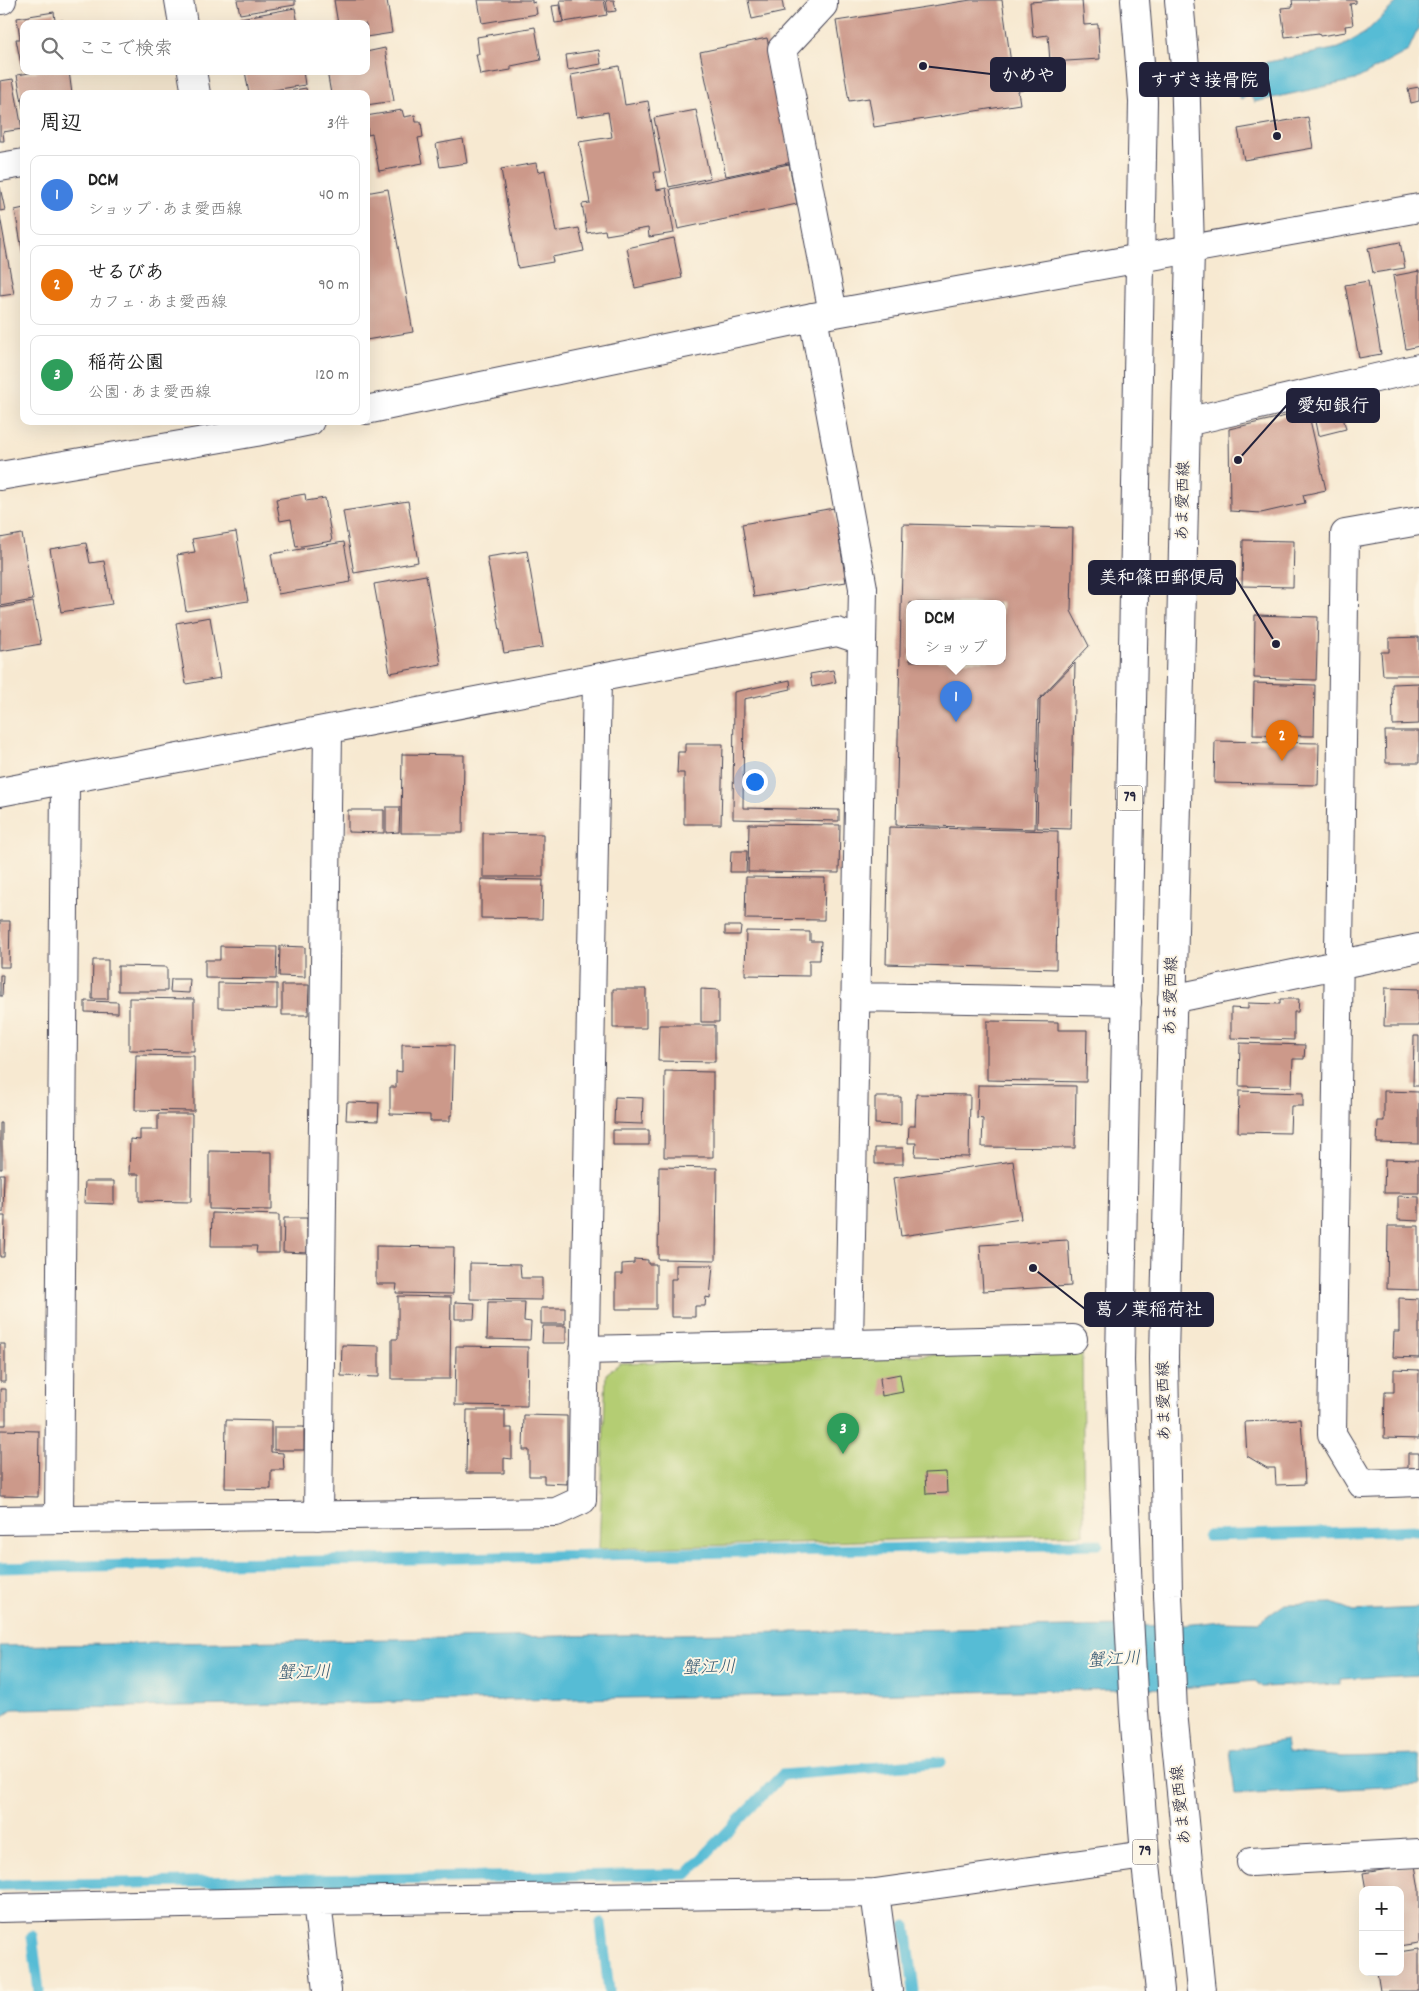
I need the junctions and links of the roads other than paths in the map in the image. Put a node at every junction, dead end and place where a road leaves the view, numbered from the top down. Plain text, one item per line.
1 (179, 0) edge
2 (823, 0) edge
3 (1135, 0) edge
4 (1179, 0) edge
5 (182, 20) edge
6 (193, 75) edge
7 (195, 90) edge
8 (20, 164) edge
9 (0, 168) edge
10 (1419, 208) edge
11 (1190, 250) junction
12 (1141, 259) junction
13 (823, 315) junction
14 (1419, 368) edge
15 (370, 409) edge
16 (1186, 422) junction
17 (273, 425) edge
18 (255, 427) edge
19 (0, 476) edge
20 (1419, 521) edge
21 (862, 640) junction
22 (597, 678) junction
23 (328, 730) junction
24 (65, 780) junction
25 (0, 792) edge
26 (1419, 948) edge
27 (1338, 963) junction
28 (855, 997) junction
29 (1172, 999) junction
30 (1126, 1002) junction
31 (1073, 1338) dead end
32 (849, 1344) junction
33 (584, 1350) junction
34 (1419, 1482) edge
35 (318, 1516) junction
36 (59, 1519) junction
37 (0, 1520) edge
38 (1419, 1852) edge
39 (1145, 1855) junction
40 (1251, 1862) dead end
41 (874, 1893) junction
42 (317, 1901) junction
43 (0, 1908) edge
44 (327, 1991) edge
45 (888, 1991) edge
46 (1160, 1991) edge
47 (1201, 1991) edge

1 - 5 street
2 - 13 street
3 - 12 street, 79
4 - 11 street, あま愛西線
6 - 7 street
8 - 9 street
10 - 11 street
11 - 12 street
11 - 16 street, あま愛西線
12 - 13 street
12 - 30 street, 79
13 - 15 street
13 - 21 street
14 - 16 street
16 - 29 street, あま愛西線
17 - 18 street
18 - 19 street
20 - 27 street
21 - 22 street
21 - 28 street
22 - 23 street
22 - 33 street
23 - 24 street
23 - 35 street
24 - 25 street
24 - 36 street
26 - 27 street
27 - 29 street
27 - 34 street
28 - 30 street
28 - 32 street
29 - 47 street, あま愛西線
30 - 39 street, 79
31 - 32 street
32 - 33 street
33 - 35 street
35 - 36 street
36 - 37 street
38 - 40 street
39 - 41 street
39 - 46 street, 79
41 - 42 street
41 - 45 street
42 - 43 street
42 - 44 street

